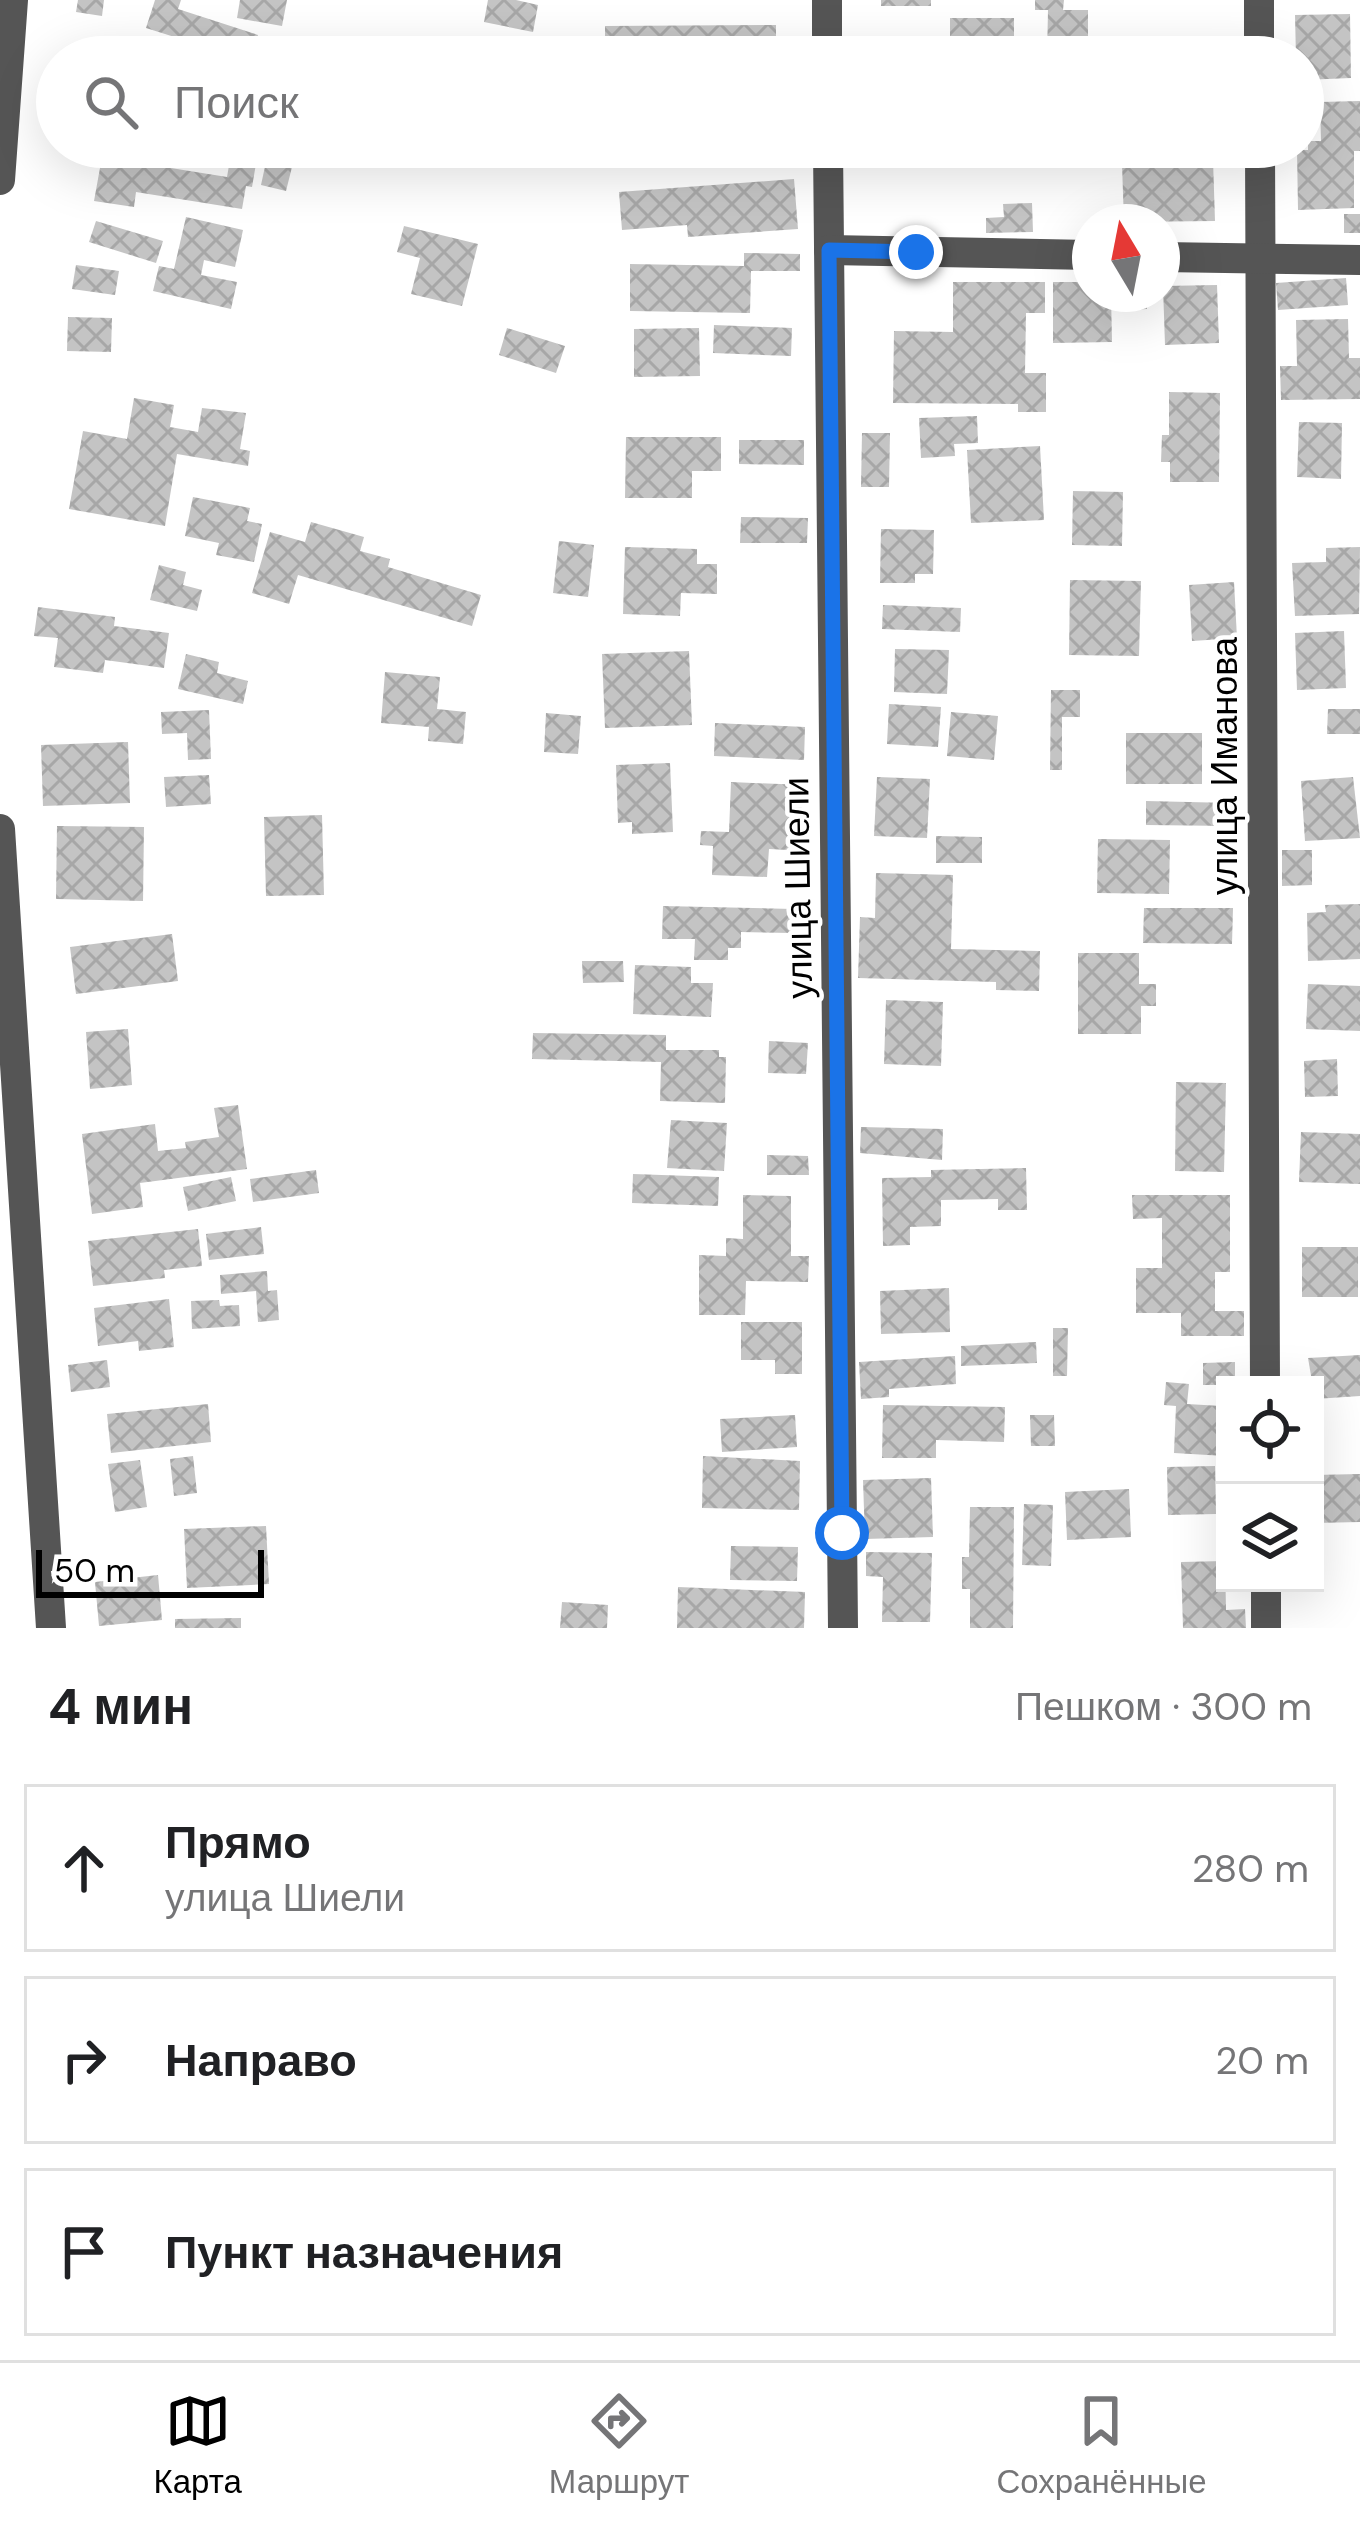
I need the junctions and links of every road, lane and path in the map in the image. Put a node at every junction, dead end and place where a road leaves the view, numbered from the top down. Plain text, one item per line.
1 (13, 0) edge
2 (827, 0) edge
3 (1259, 0) edge
4 (827, 36) edge
5 (1259, 36) edge
6 (2, 115) edge
7 (828, 168) edge
8 (1260, 168) edge
9 (0, 180) edge
10 (829, 250) junction
11 (1072, 255) edge
12 (1180, 257) edge
13 (1261, 259) junction
14 (1360, 260) edge
15 (0, 829) edge
16 (1265, 1376) edge
17 (1266, 1592) edge
18 (51, 1628) edge
19 (843, 1628) edge
20 (1267, 1628) edge

1 - 6 street
2 - 4 street
3 - 5 street
6 - 9 street
7 - 10 street, улица Шиели
8 - 13 street, улица Иманова
10 - 11 street
10 - 19 street, улица Шиели
12 - 13 street
13 - 14 street
13 - 16 street, улица Иманова
15 - 18 street
17 - 20 street

